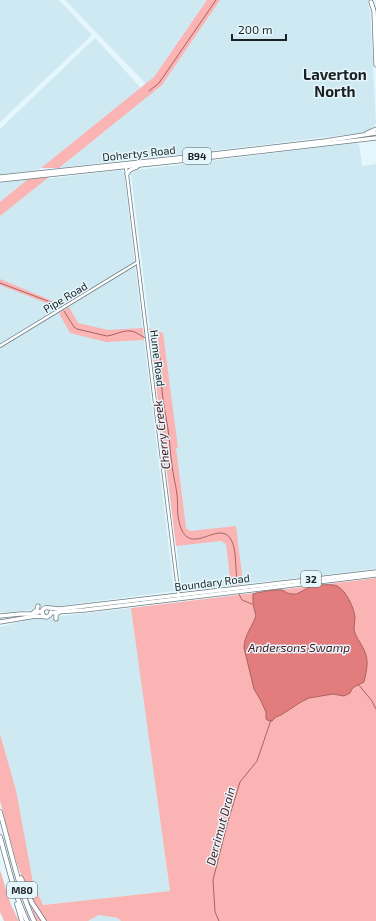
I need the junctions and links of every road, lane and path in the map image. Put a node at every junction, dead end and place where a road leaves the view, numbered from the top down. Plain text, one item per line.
1 (371, 1) edge
2 (376, 3) edge
3 (376, 65) edge
4 (376, 129) edge
5 (376, 133) edge
6 (362, 135) junction
7 (375, 138) edge
8 (295, 145) junction
9 (248, 151) junction
10 (150, 164) junction
11 (126, 165) junction
12 (127, 174) junction
13 (0, 179) edge
14 (138, 262) junction
15 (0, 346) edge
16 (376, 572) edge
17 (376, 575) edge
18 (246, 589) junction
19 (179, 596) junction
20 (38, 606) dead end
21 (49, 608) junction
22 (42, 611) junction
23 (59, 612) junction
24 (31, 614) junction
25 (51, 614) junction
26 (0, 616) edge
27 (44, 616) junction
28 (56, 619) dead end
29 (0, 622) edge
30 (0, 812) edge
31 (0, 837) edge
32 (4, 850) junction
33 (13, 857) junction
34 (22, 921) edge
35 (27, 921) edge
36 (34, 921) edge
37 (44, 921) edge

1 - 2 main road
1 - 3 main road
4 - 6 main road
5 - 6 main road, Dohertys Road / B94
6 - 8 main road, Dohertys Road / B94
7 - 8 main road, Dohertys Road / B94
8 - 9 main road, Dohertys Road / B94
9 - 10 main road, Dohertys Road / B94
9 - 11 main road, Dohertys Road / B94
10 - 11 main road, Dohertys Road / B94
10 - 12 main road
11 - 12 street, Hume Road
11 - 13 main road, Dohertys Road / B94
12 - 14 street, Hume Road
14 - 15 street, Pipe Road
14 - 19 street, Hume Road
16 - 18 main road, Boundary Road / 32
17 - 18 main road, Boundary Road / 32
18 - 19 main road, Boundary Road / 32
19 - 21 main road, Boundary Road / 32
19 - 23 main road, Boundary Road / 32
20 - 24 main road
21 - 22 main road, 32
21 - 25 main road
22 - 24 main road, 32
22 - 27 main road
23 - 25 main road, Boundary Road / 32
23 - 28 main road
24 - 26 main road, 32
25 - 27 main road, 32
27 - 29 main road, 32
30 - 33 highway, M80
31 - 32 highway, M80
32 - 34 highway
32 - 35 highway, M80
33 - 36 highway, M80
33 - 37 highway

